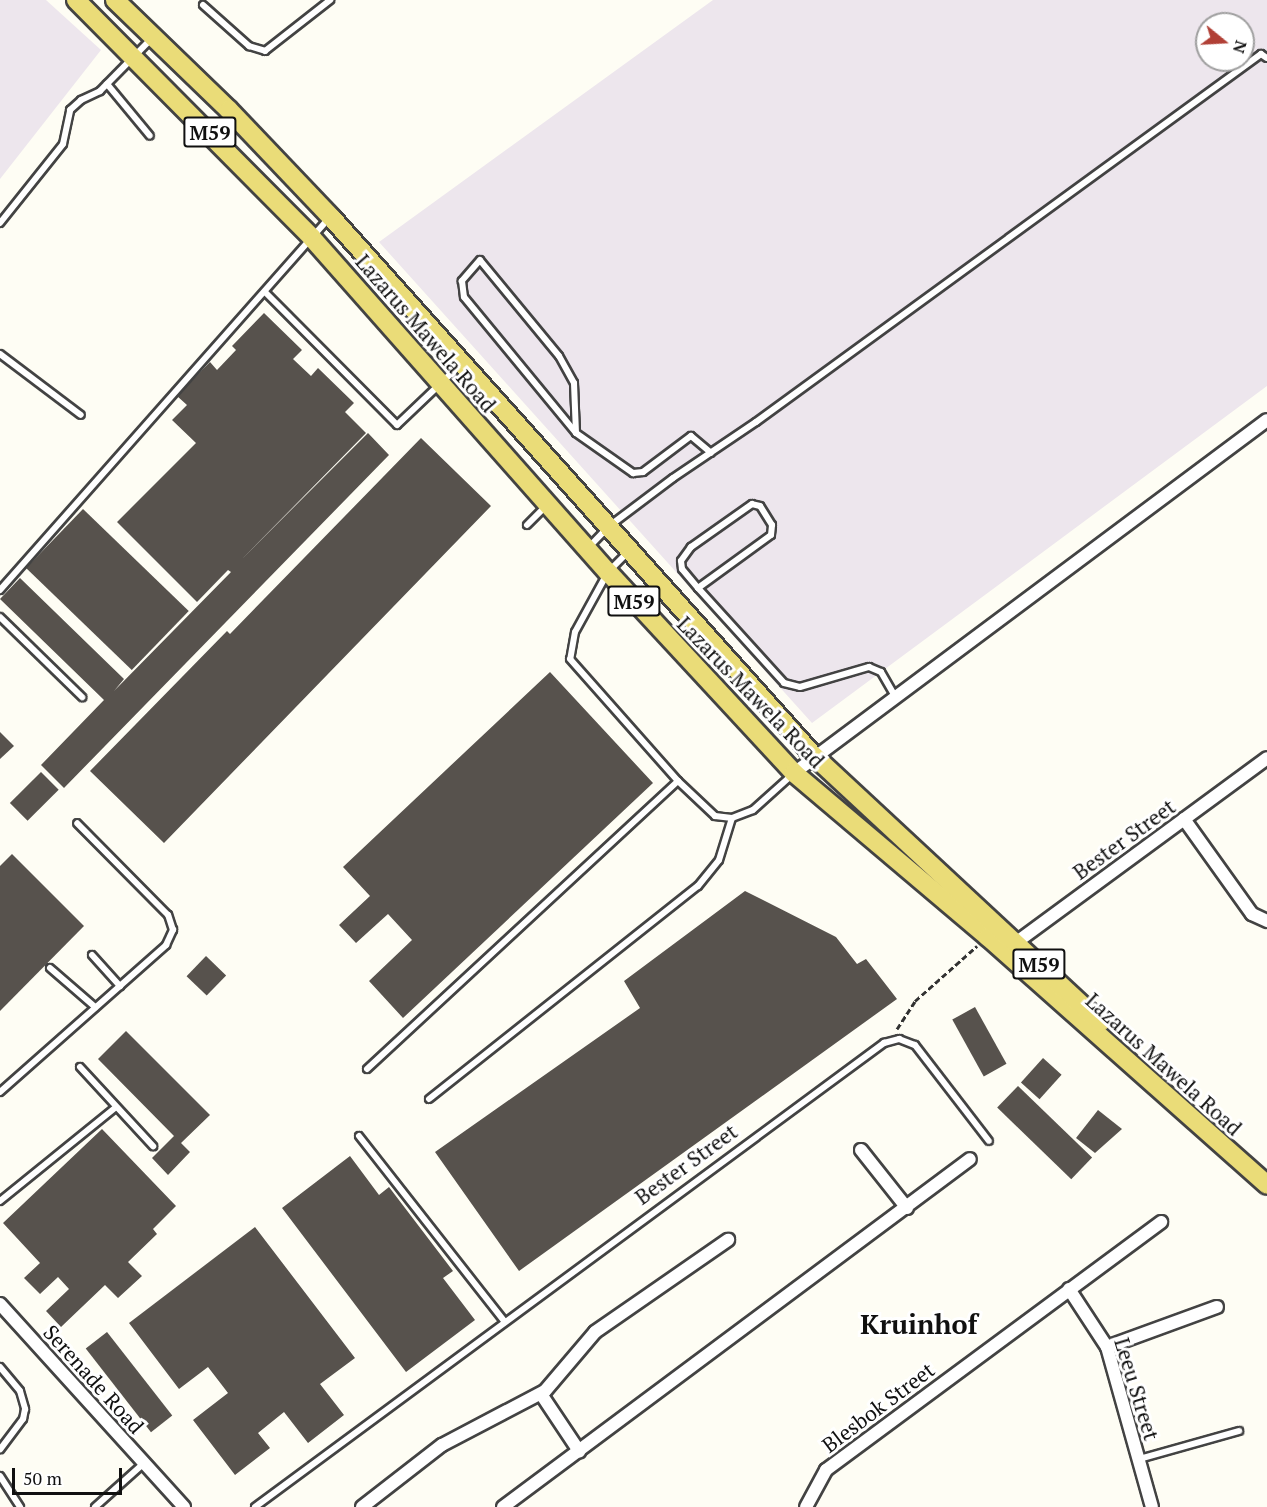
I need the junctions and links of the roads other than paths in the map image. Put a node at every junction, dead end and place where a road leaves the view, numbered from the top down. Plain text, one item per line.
1 (76, 0) edge
2 (116, 0) edge
3 (330, 0) edge
4 (203, 5) dead end
5 (154, 35) junction
6 (1265, 54) edge
7 (135, 57) junction
8 (107, 84) junction
9 (150, 136) dead end
10 (331, 217) junction
11 (0, 223) edge
12 (312, 238) junction
13 (266, 293) junction
14 (0, 354) edge
15 (463, 363) junction
16 (440, 383) junction
17 (81, 415) dead end
18 (1267, 420) edge
19 (576, 434) junction
20 (711, 453) junction
21 (548, 505) junction
22 (526, 525) dead end
23 (608, 527) junction
24 (587, 548) junction
25 (629, 551) junction
26 (608, 572) junction
27 (699, 588) junction
28 (0, 590) edge
29 (0, 617) edge
30 (895, 696) junction
31 (82, 697) dead end
32 (814, 756) junction
33 (1267, 758) edge
34 (794, 773) junction
35 (678, 781) junction
36 (732, 818) junction
37 (1184, 819) junction
38 (77, 824) dead end
39 (1267, 921) edge
40 (1010, 947) junction
41 (92, 954) dead end
42 (50, 968) dead end
43 (120, 986) junction
44 (95, 1007) junction
45 (80, 1067) dead end
46 (367, 1069) dead end
47 (0, 1092) edge
48 (429, 1099) dead end
49 (116, 1107) junction
50 (359, 1136) dead end
51 (989, 1141) dead end
52 (153, 1146) dead end
53 (861, 1150) dead end
54 (970, 1159) dead end
55 (1267, 1169) edge
56 (1267, 1185) edge
57 (0, 1201) edge
58 (907, 1209) junction
59 (1161, 1222) dead end
60 (728, 1240) dead end
61 (1069, 1289) junction
62 (0, 1304) edge
63 (1217, 1307) dead end
64 (505, 1322) junction
65 (1107, 1347) junction
66 (0, 1367) edge
67 (541, 1394) junction
68 (1239, 1431) dead end
69 (0, 1449) edge
70 (579, 1451) junction
71 (1139, 1459) junction
72 (144, 1463) junction
73 (0, 1476) edge
74 (20, 1507) edge
75 (95, 1507) edge
76 (184, 1507) edge
77 (255, 1507) edge
78 (362, 1507) edge
79 (503, 1507) edge
80 (806, 1507) edge
81 (1152, 1507) edge

1 - 7 main road, Lazarus Mawela Road / M59
2 - 5 main road, Lazarus Mawela Road / M59
3 - 4 lane
5 - 7 lane
5 - 10 main road, Lazarus Mawela Road / M59
6 - 20 lane
7 - 8 lane
7 - 12 main road, Lazarus Mawela Road / M59
8 - 9 lane
8 - 11 lane
10 - 12 lane
10 - 15 main road, Lazarus Mawela Road / M59
12 - 13 lane
12 - 16 main road, Lazarus Mawela Road / M59
13 - 16 lane
13 - 28 lane
14 - 17 lane
15 - 16 lane
15 - 23 main road, Lazarus Mawela Road / M59
16 - 21 main road, Lazarus Mawela Road / M59
18 - 30 street
19 - 19 lane
19 - 20 lane
20 - 23 lane
21 - 22 lane
21 - 24 main road, Lazarus Mawela Road / M59
23 - 24 lane
23 - 25 main road, Lazarus Mawela Road / M59
24 - 26 main road, Lazarus Mawela Road / M59
25 - 26 lane
25 - 32 main road, Lazarus Mawela Road / M59
26 - 34 main road, Lazarus Mawela Road / M59
26 - 35 lane
27 - 27 lane
27 - 30 lane
29 - 31 lane
30 - 32 street
32 - 34 street
32 - 40 main road, Lazarus Mawela Road / M59
33 - 37 street, Bester Street
34 - 36 lane
34 - 40 main road, Lazarus Mawela Road / M59
35 - 36 lane
35 - 46 lane
36 - 48 lane
37 - 39 street
37 - 40 street, Bester Street
38 - 43 lane
40 - 55 main road, Lazarus Mawela Road / M59
40 - 56 main road, Lazarus Mawela Road / M59
41 - 43 lane
42 - 44 lane
43 - 44 lane
44 - 47 lane
45 - 49 lane
49 - 52 lane
49 - 57 lane
50 - 64 lane
51 - 64 lane, Bester Street
53 - 58 street
54 - 58 street
58 - 70 street
59 - 61 street, Blesbok Street
60 - 67 street
61 - 65 street, Leeu Street
61 - 80 street, Blesbok Street
62 - 72 street, Serenade Road
63 - 65 street
64 - 77 lane, Bester Street
65 - 71 street, Leeu Street
66 - 69 lane
67 - 70 street
67 - 78 street
68 - 71 lane
70 - 79 street
71 - 81 street, Leeu Street
72 - 75 lane
72 - 76 street, Serenade Road
73 - 74 lane

